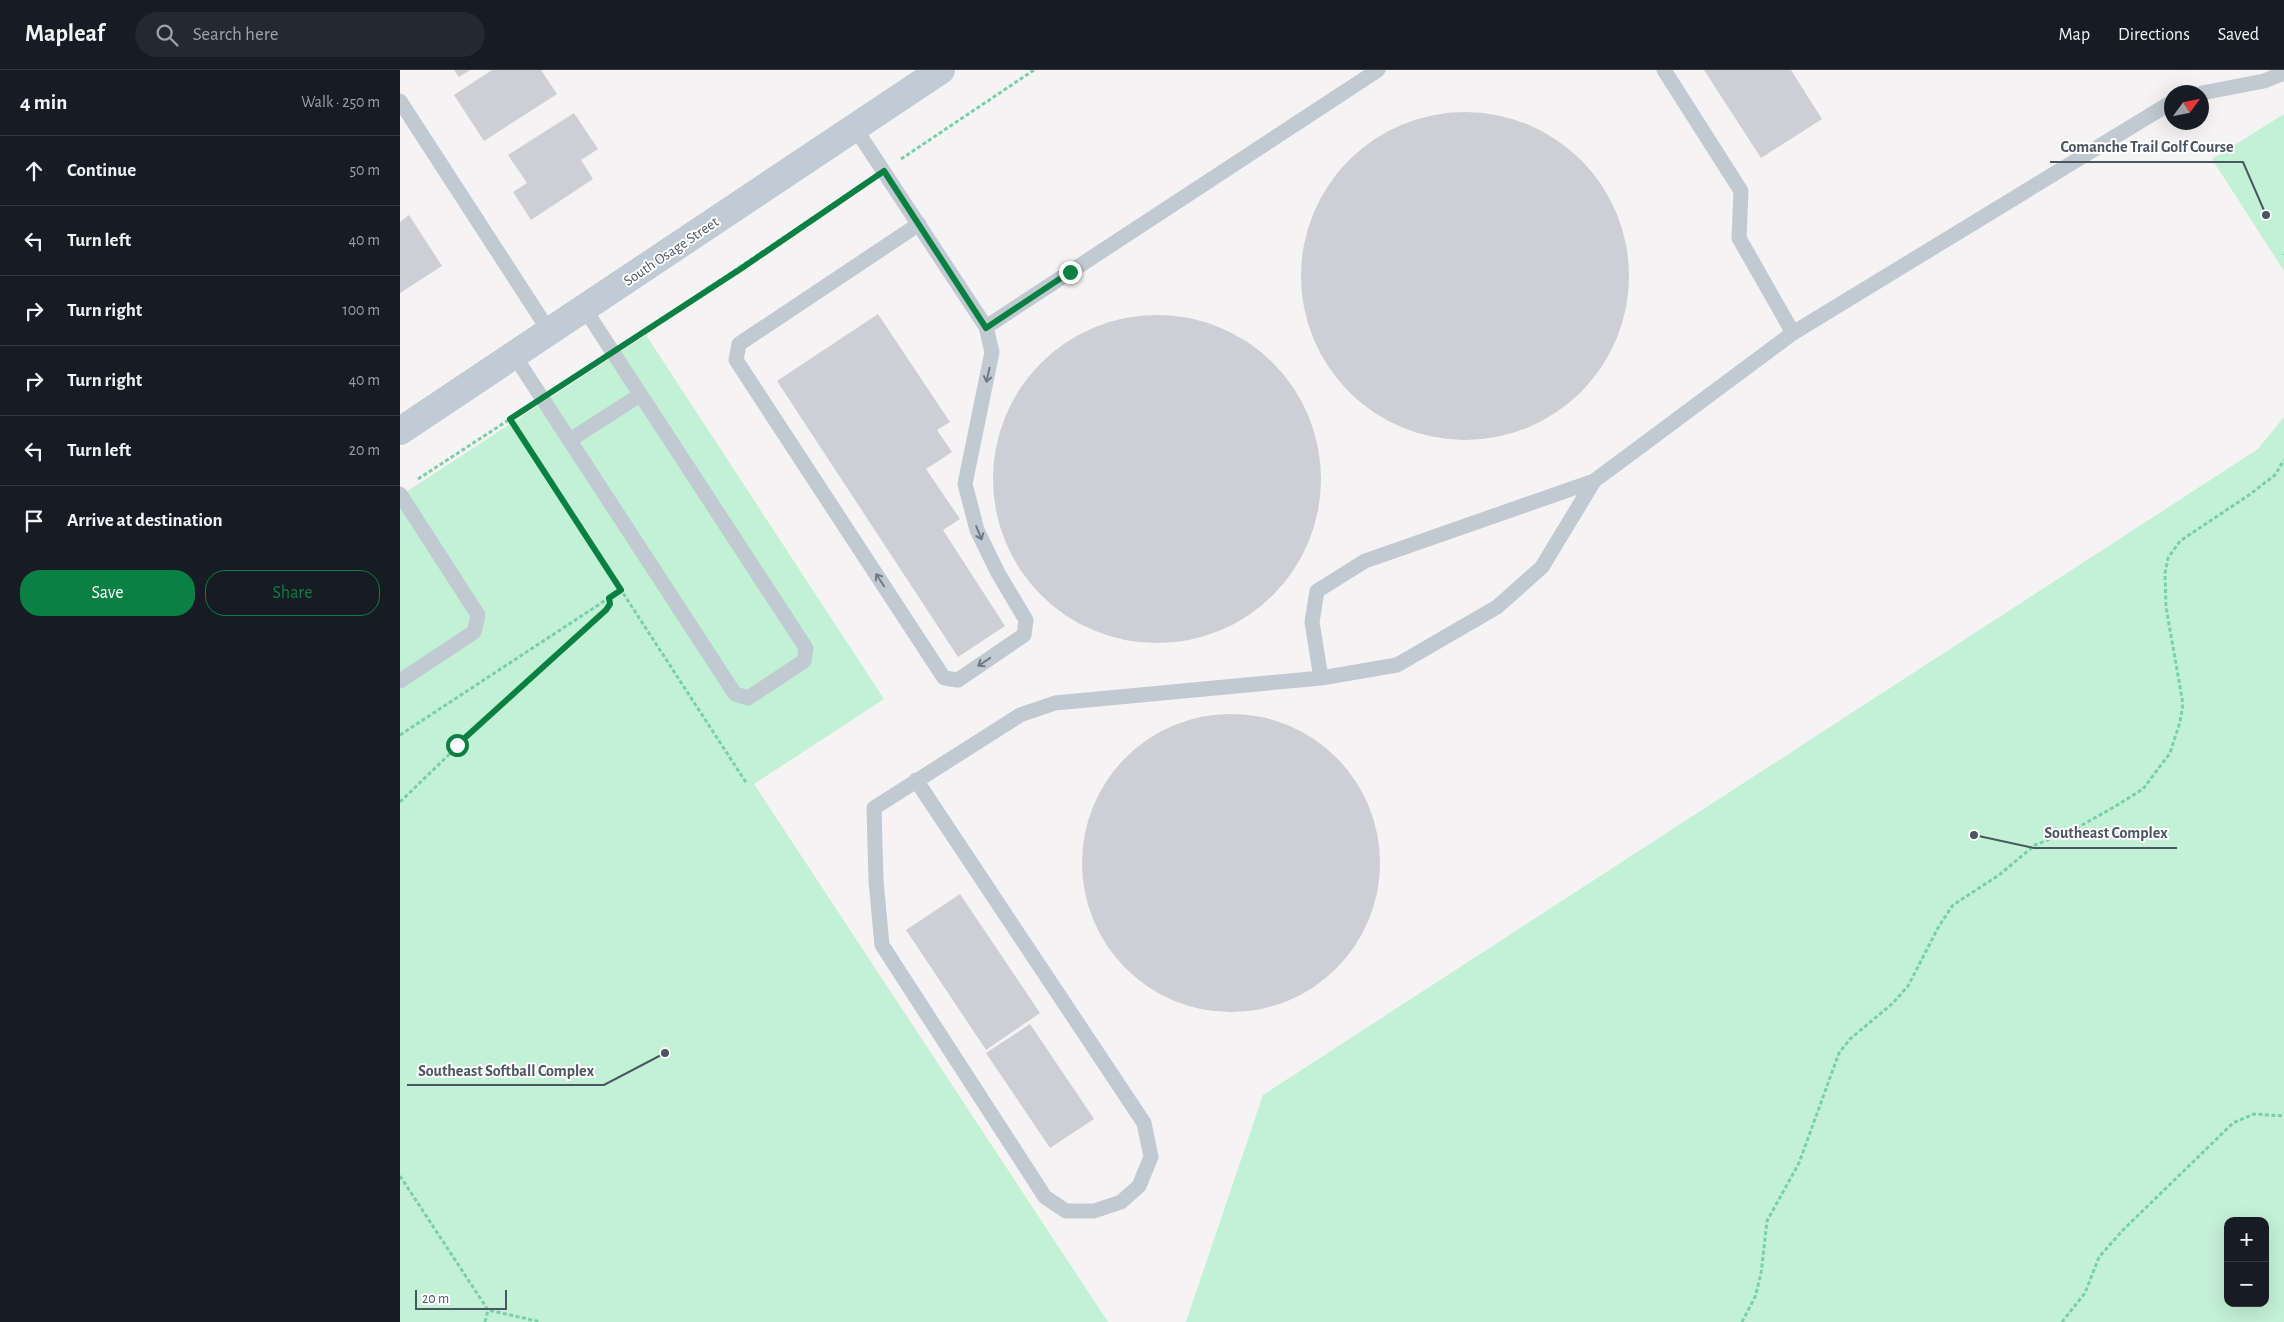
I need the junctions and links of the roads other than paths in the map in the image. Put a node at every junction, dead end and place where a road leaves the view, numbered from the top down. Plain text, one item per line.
1 (1378, 70) edge
2 (1664, 70) edge
3 (932, 72) edge
4 (2284, 73) edge
5 (2209, 92) edge
6 (400, 101) edge
7 (2164, 107) edge
8 (855, 128) junction
9 (919, 224) junction
10 (584, 308) junction
11 (986, 328) junction
12 (549, 331) junction
13 (1793, 333) junction
14 (514, 355) junction
15 (640, 395) junction
16 (400, 431) edge
17 (570, 440) junction
18 (1594, 481) junction
19 (400, 494) edge
20 (1321, 678) junction
21 (400, 681) edge
22 (916, 780) junction

1 - 11 lane
2 - 13 lane
3 - 8 main road, South Osage Street
4 - 5 lane
6 - 12 lane
7 - 13 lane
8 - 9 lane
8 - 10 main road, South Osage Street
9 - 11 lane
11 -> 9 lane
10 - 12 main road, South Osage Street
10 - 15 lane
12 - 14 main road, South Osage Street
13 - 18 lane
14 - 16 main road, South Osage Street
14 - 17 lane
15 - 17 lane
15 - 17 lane
18 - 20 lane
18 - 20 lane
19 - 21 lane
20 - 22 lane
22 - 22 lane

